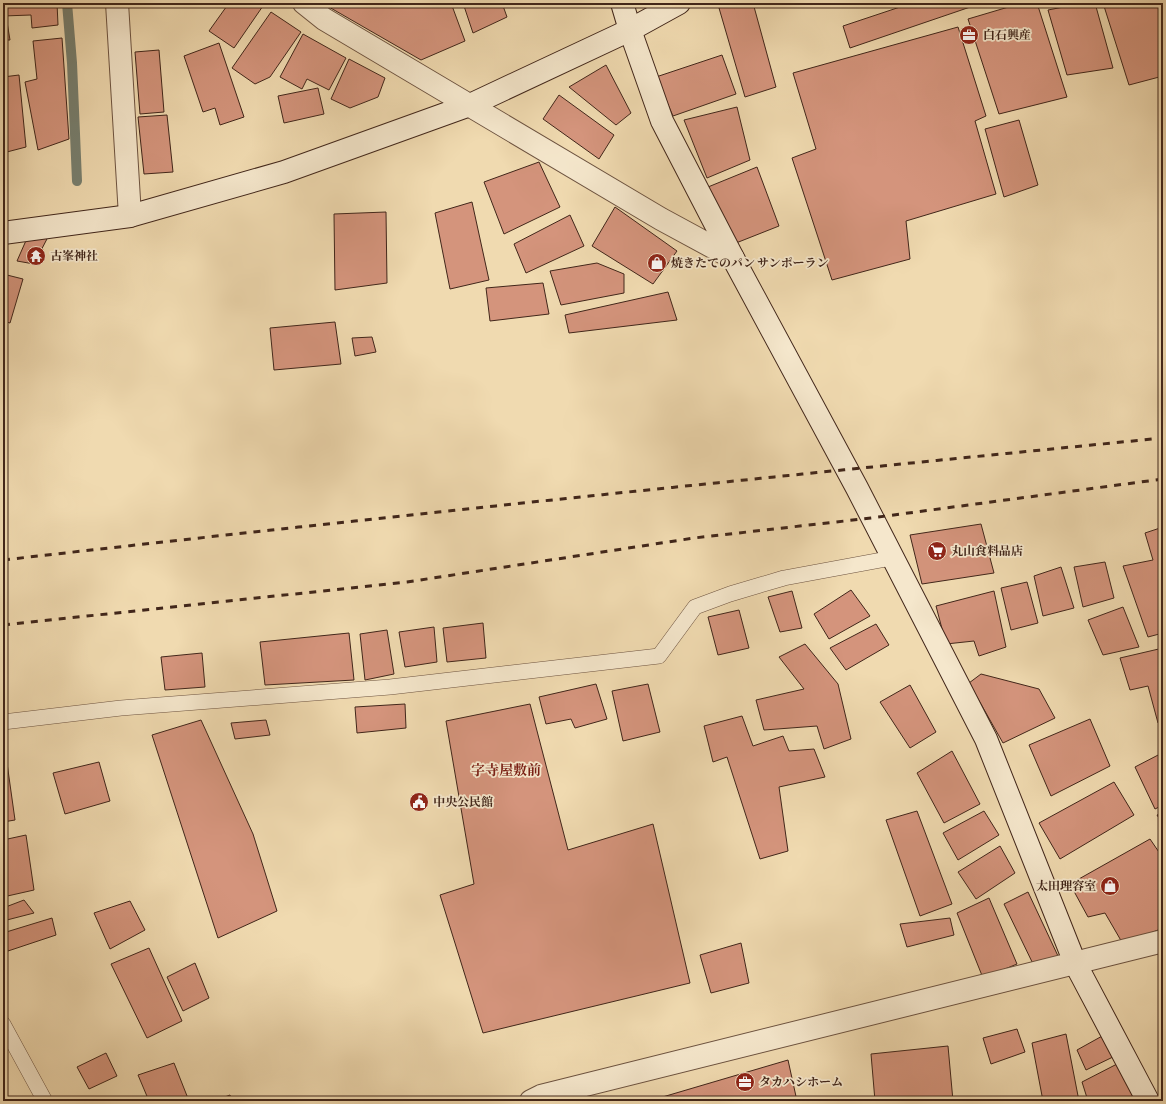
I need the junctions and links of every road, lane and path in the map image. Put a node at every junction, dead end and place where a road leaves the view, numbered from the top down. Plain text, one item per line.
1 (117, 3) edge
2 (304, 3) edge
3 (622, 3) edge
4 (679, 3) edge
5 (630, 30) junction
6 (470, 105) junction
7 (130, 216) junction
8 (3, 233) edge
9 (733, 258) junction
10 (892, 558) junction
11 (3, 722) edge
12 (1163, 941) edge
13 (1075, 963) junction
14 (3, 1024) edge
15 (45, 1101) edge
16 (531, 1101) edge
17 (1148, 1101) edge

1 - 7 street
2 - 6 street
3 - 5 street
4 - 5 street
5 - 6 street
5 - 9 street
6 - 7 street
6 - 9 street
7 - 8 street
9 - 10 street
10 - 11 lane
10 - 13 street
12 - 13 street
13 - 16 street
13 - 17 street
14 - 15 lane

